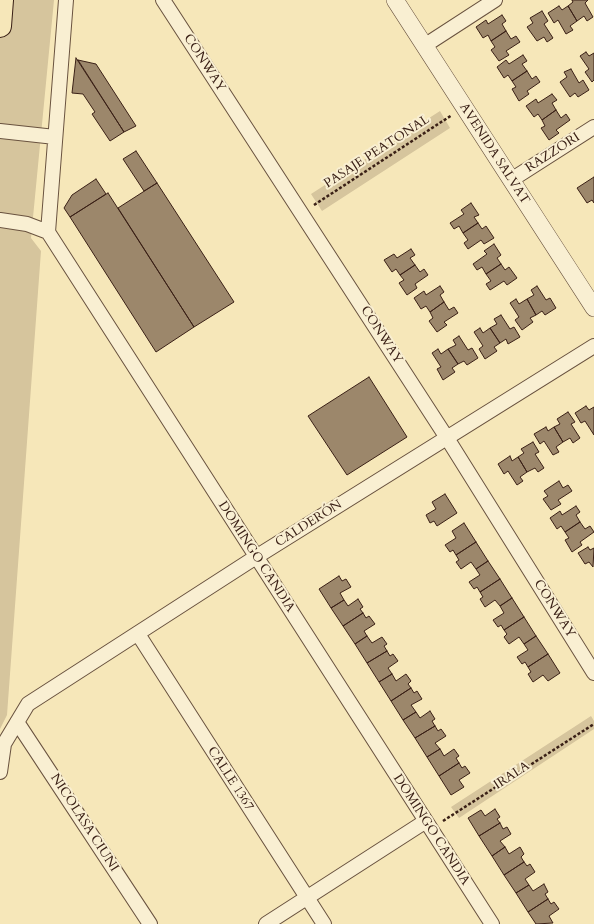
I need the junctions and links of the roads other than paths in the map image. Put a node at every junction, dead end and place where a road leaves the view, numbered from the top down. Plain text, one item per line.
1 (2, 0) edge
2 (66, 0) edge
3 (163, 0) edge
4 (395, 0) edge
5 (496, 0) edge
6 (0, 26) edge
7 (424, 46) junction
8 (594, 127) edge
9 (0, 131) edge
10 (55, 138) junction
11 (511, 180) junction
12 (0, 220) edge
13 (48, 232) junction
14 (594, 308) edge
15 (594, 346) edge
16 (447, 438) junction
17 (256, 557) junction
18 (138, 634) junction
19 (594, 673) edge
20 (17, 722) junction
21 (0, 772) edge
22 (428, 825) junction
23 (306, 898) junction
24 (150, 924) edge
25 (266, 924) edge
26 (324, 924) edge
27 (492, 924) edge

1 - 6 highway
2 - 10 street
3 - 16 street, CONWAY
4 - 7 street, AVENIDA SALVAT
5 - 7 street
7 - 11 street, AVENIDA SALVAT
8 - 11 street, RAZZORI
9 - 10 street
10 - 13 street
11 - 14 street, AVENIDA SALVAT
12 - 13 street
13 - 17 street, DOMINGO CANDIA
15 - 16 street, CALDERÓN
16 - 17 street, CALDERÓN
16 - 19 street, CONWAY
17 - 18 street, CALDERÓN
17 - 22 street, DOMINGO CANDIA
18 - 20 street, CALDERÓN
18 - 23 street, CALLE 1367
20 - 21 street, CALDERÓN
20 - 24 street, NICOLASA CIUNI
22 - 23 street
22 - 27 street, DOMINGO CANDIA
23 - 25 street
23 - 26 street, CALLE 1367

